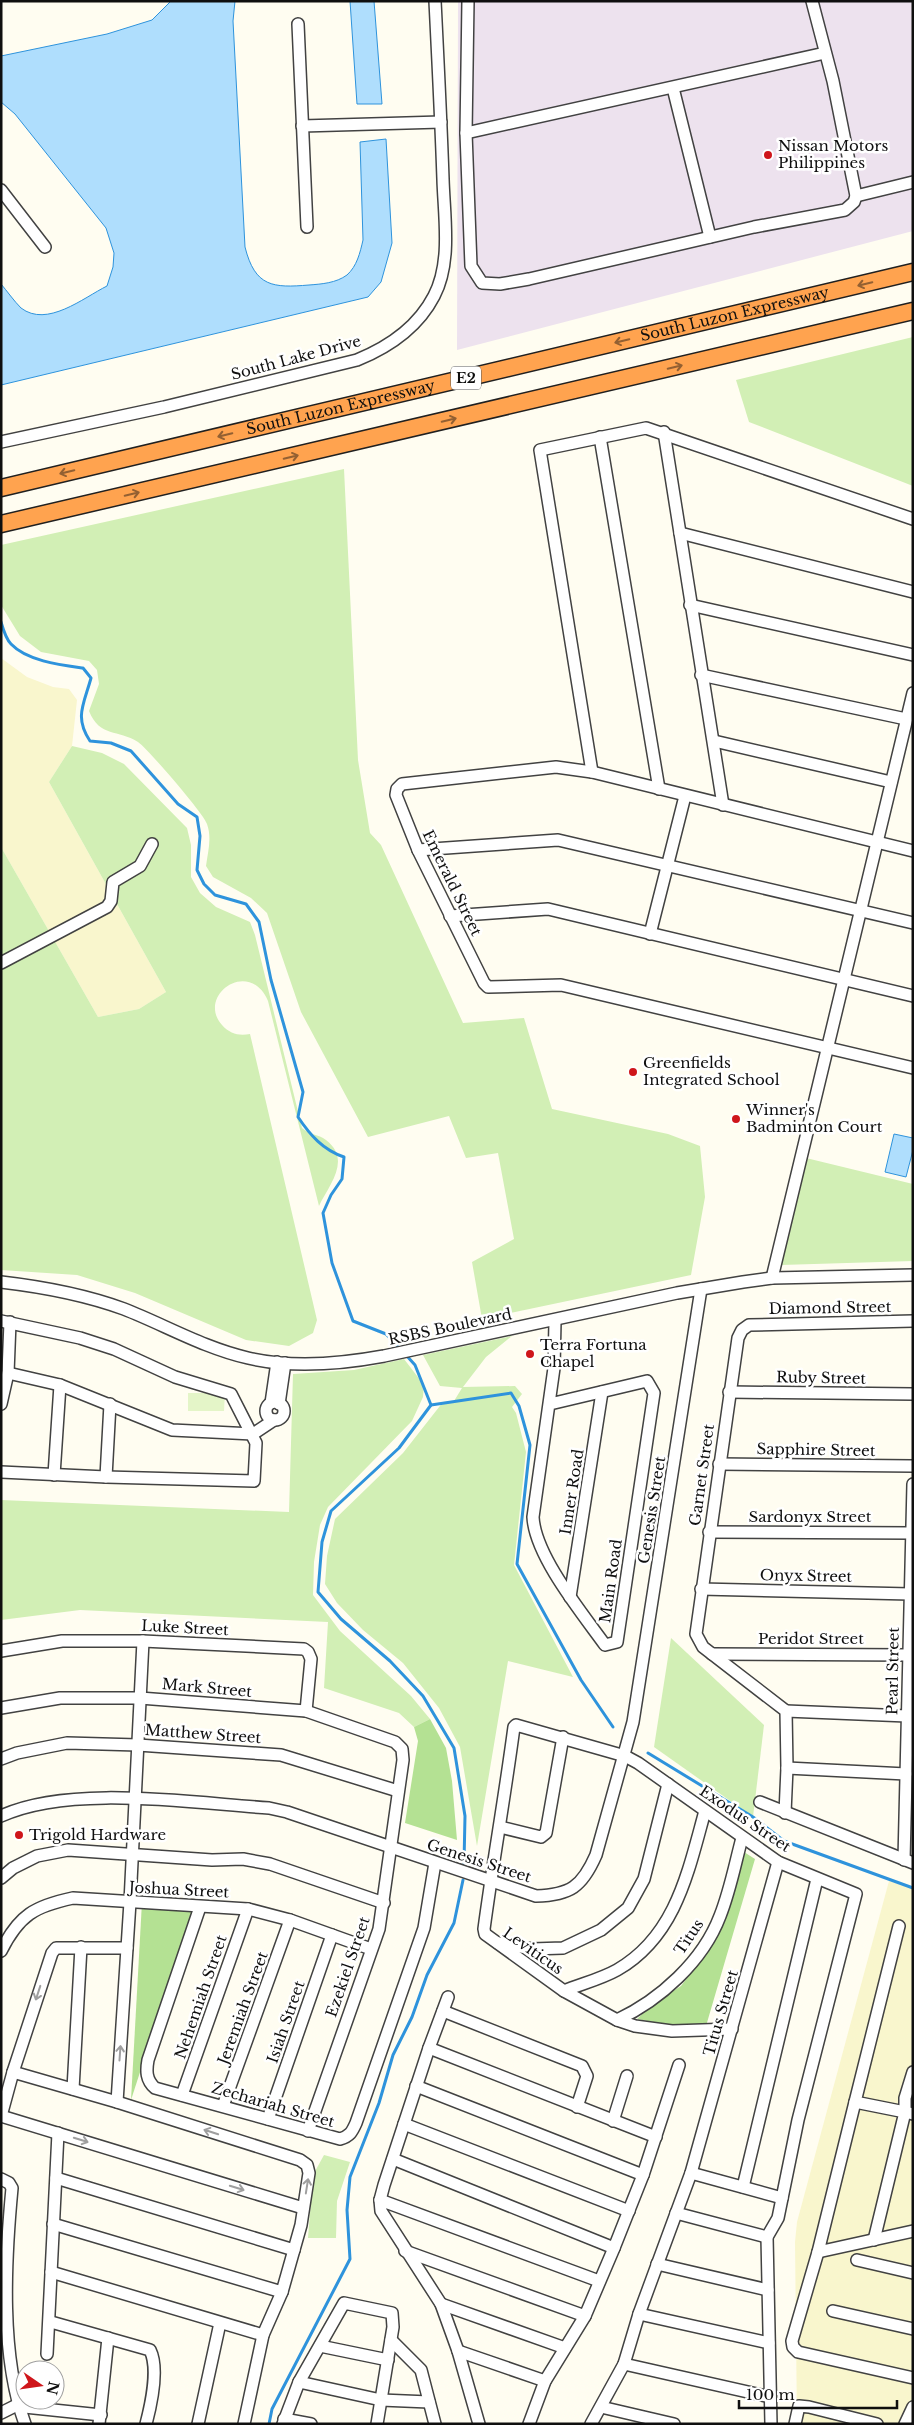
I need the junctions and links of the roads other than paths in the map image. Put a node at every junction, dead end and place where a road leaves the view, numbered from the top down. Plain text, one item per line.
1 (435, 1) edge
2 (468, 1) edge
3 (812, 1) edge
4 (298, 24) dead end
5 (826, 53) junction
6 (673, 88) junction
7 (441, 122) junction
8 (302, 126) junction
9 (466, 133) junction
10 (913, 182) edge
11 (1, 190) edge
12 (856, 196) junction
13 (307, 227) dead end
14 (710, 237) junction
15 (45, 247) dead end
16 (913, 272) edge
17 (913, 311) edge
18 (664, 432) junction
19 (600, 437) junction
20 (1, 442) edge
21 (1, 488) edge
22 (913, 519) edge
23 (1, 524) edge
24 (680, 533) junction
25 (913, 592) edge
26 (690, 605) junction
27 (913, 655) edge
28 (701, 675) junction
29 (913, 693) edge
30 (906, 719) junction
31 (714, 741) junction
32 (592, 772) junction
33 (892, 782) junction
34 (658, 789) junction
35 (685, 796) junction
36 (723, 805) junction
37 (877, 842) junction
38 (152, 844) dead end
39 (418, 850) junction
40 (913, 851) edge
41 (668, 866) junction
42 (861, 910) junction
43 (450, 916) junction
44 (913, 923) edge
45 (650, 934) junction
46 (1, 963) edge
47 (843, 980) junction
48 (913, 996) edge
49 (826, 1048) junction
50 (913, 1068) edge
51 (913, 1275) edge
52 (772, 1278) junction
53 (1, 1282) edge
54 (701, 1289) junction
55 (6, 1321) edge
56 (555, 1321) junction
57 (913, 1322) edge
58 (749, 1325) joint
59 (281, 1363) junction
60 (8, 1373) junction
61 (60, 1385) junction
62 (602, 1392) junction
63 (730, 1392) junction
64 (913, 1394) edge
65 (1, 1404) edge
66 (110, 1404) junction
67 (550, 1404) junction
68 (272, 1406) junction
69 (274, 1420) junction
70 (250, 1429) junction
71 (719, 1464) junction
72 (913, 1466) edge
73 (1, 1472) edge
74 (54, 1475) junction
75 (106, 1477) junction
76 (913, 1484) edge
77 (709, 1532) junction
78 (912, 1533) edge
79 (701, 1589) junction
80 (910, 1594) junction
81 (570, 1597) junction
82 (143, 1641) junction
83 (1, 1651) edge
84 (712, 1654) junction
85 (909, 1655) junction
86 (140, 1698) junction
87 (1, 1708) edge
88 (306, 1711) junction
89 (786, 1711) junction
90 (907, 1716) junction
91 (563, 1737) junction
92 (138, 1745) junction
93 (402, 1749) joint
94 (625, 1756) junction
95 (1, 1759) edge
96 (787, 1768) junction
97 (906, 1774) junction
98 (668, 1784) junction
99 (398, 1791) junction
100 (135, 1799) junction
101 (760, 1802) dead end
102 (705, 1812) junction
103 (785, 1813) junction
104 (1, 1816) edge
105 (500, 1826) junction
106 (742, 1838) junction
107 (389, 1847) junction
108 (133, 1854) junction
109 (908, 1861) edge
110 (778, 1862) junction
111 (435, 1863) junction
112 (1, 1878) edge
113 (817, 1879) junction
114 (490, 1882) junction
115 (130, 1902) junction
116 (384, 1904) junction
117 (200, 1907) junction
118 (248, 1909) junction
119 (290, 1920) junction
120 (899, 1926) dead end
121 (332, 1935) junction
122 (495, 1942) junction
123 (80, 1947) junction
124 (127, 1948) junction
125 (371, 1949) junction
126 (1, 1951) edge
127 (564, 1991) junction
128 (448, 1997) dead end
129 (443, 2012) junction
130 (617, 2020) junction
131 (732, 2029) junction
132 (428, 2048) junction
133 (679, 2065) dead end
134 (13, 2072) junction
135 (913, 2072) edge
136 (627, 2076) dead end
137 (416, 2086) junction
138 (72, 2089) junction
139 (182, 2095) junction
140 (117, 2102) junction
141 (855, 2102) junction
142 (224, 2106) junction
143 (578, 2107) junction
144 (909, 2113) edge
145 (1, 2116) edge
146 (268, 2119) junction
147 (614, 2121) junction
148 (404, 2124) junction
149 (308, 2130) junction
150 (58, 2133) junction
151 (656, 2137) junction
152 (393, 2159) junction
153 (691, 2173) junction
154 (643, 2175) junction
155 (56, 2178) junction
156 (5, 2181) edge
157 (743, 2187) junction
158 (782, 2198) junction
159 (380, 2200) junction
160 (303, 2208) junction
161 (629, 2211) junction
162 (676, 2213) junction
163 (53, 2224) junction
164 (913, 2231) edge
165 (767, 2237) junction
166 (874, 2240) junction
167 (614, 2248) junction
168 (294, 2250) junction
169 (405, 2251) junction
170 (818, 2252) junction
171 (857, 2260) dead end
172 (657, 2264) junction
173 (51, 2272) junction
174 (913, 2273) edge
175 (599, 2281) junction
176 (768, 2290) junction
177 (282, 2292) junction
178 (441, 2304) junction
179 (833, 2311) dead end
180 (639, 2314) junction
181 (585, 2316) junction
182 (50, 2322) junction
183 (220, 2324) junction
184 (913, 2329) edge
185 (264, 2335) junction
186 (108, 2338) junction
187 (391, 2340) junction
188 (769, 2343) junction
189 (320, 2346) junction
190 (565, 2348) junction
191 (458, 2351) junction
192 (47, 2354) dead end
193 (388, 2360) junction
194 (624, 2364) junction
195 (913, 2378) edge
196 (545, 2381) junction
197 (299, 2382) junction
198 (770, 2397) junction
199 (381, 2400) junction
200 (429, 2402) junction
201 (15, 2406) joint
202 (601, 2407) junction
203 (913, 2407) edge
204 (17, 2410) edge
205 (41, 2410) edge
206 (1, 2413) edge
207 (100, 2419) edge
208 (284, 2421) edge
209 (25, 2424) edge
210 (146, 2424) edge
211 (198, 2424) edge
212 (244, 2424) edge
213 (311, 2424) edge
214 (377, 2424) edge
215 (435, 2424) edge
216 (479, 2424) edge
217 (529, 2424) edge
218 (591, 2424) edge
219 (674, 2424) edge
220 (771, 2424) edge
221 (795, 2424) edge
222 (877, 2424) edge
223 (905, 2424) edge

1 - 7 street, South Lake Drive
2 - 9 street
3 - 5 street
4 - 8 street
5 - 6 street
5 - 12 street
6 - 9 street
6 - 14 street
7 - 8 street
7 - 20 street, South Lake Drive
8 - 13 street
9 - 14 street
10 - 12 street
11 - 15 street
12 - 14 street
16 -> 21 highway, South Luzon Expressway / E2
23 -> 17 highway, E2
18 - 19 street
18 - 22 street
18 - 24 street
19 - 32 street
19 - 34 street
24 - 25 street
24 - 26 street
26 - 27 street
26 - 28 street
28 - 30 street
28 - 31 street
29 - 30 street
30 - 33 street
31 - 33 street
31 - 36 street
32 - 34 street
32 - 39 street, Emerald Street
33 - 37 street
34 - 35 street
35 - 36 street
35 - 41 street
36 - 37 street
37 - 40 street
37 - 42 street
38 - 46 street
39 - 41 street
39 - 43 street, Emerald Street
41 - 42 street
41 - 45 street
42 - 44 street
42 - 47 street
43 - 45 street
43 - 49 street, Emerald Street
45 - 47 street
47 - 48 street
47 - 49 street
49 - 50 street
49 - 52 street
51 - 52 street, RSBS Boulevard
52 - 54 street, RSBS Boulevard
53 - 59 street, RSBS Boulevard
54 - 56 street, RSBS Boulevard
54 - 94 street, Genesis Street
55 - 60 street
55 - 70 street
56 - 59 street, RSBS Boulevard
56 - 67 street, Main Road
57 - 58 street, Diamond Street
58 - 63 street, Garnet Street
59 - 68 street
60 - 61 street
60 - 65 street
61 - 66 street
61 - 74 street
62 - 67 street, Main Road
62 - 81 street, Inner Road
62 - 81 street, Main Road
63 - 64 street, Ruby Street
63 - 71 street, Garnet Street
66 - 70 street
66 - 75 street
67 - 81 street, Main Road
68 - 69 street
68 - 69 street
68 - 70 street
69 - 70 street
70 - 75 street
71 - 72 street, Sapphire Street
71 - 77 street, Garnet Street
73 - 74 street
74 - 75 street
76 - 78 street, Pearl Street
77 - 78 street, Sardonyx Street
77 - 79 street, Garnet Street
78 - 80 street, Pearl Street
79 - 80 street, Onyx Street
79 - 84 street, Garnet Street
80 - 85 street, Pearl Street
82 - 83 street, Luke Street
82 - 86 street
82 - 88 street, Luke Street
84 - 85 street, Peridot Street
84 - 89 street
85 - 90 street, Pearl Street
86 - 87 street, Mark Street
86 - 88 street, Mark Street
86 - 92 street
88 - 93 street, Mark Street
89 - 90 street
89 - 96 street
90 - 97 street, Pearl Street
91 - 94 street, Leviticus
91 - 105 street
91 - 105 street, Leviticus
92 - 95 street, Matthew Street
92 - 99 street, Matthew Street
92 - 100 street
93 - 99 street, Ezekiel Street
94 - 98 street, Exodus Street
94 - 114 street, Genesis Street
96 - 97 street
96 - 103 street
97 - 109 street, Pearl Street
98 - 102 street, Exodus Street
98 - 122 street
99 - 107 street, Ezekiel Street
100 - 104 street, Genesis Street
100 - 107 street, Genesis Street
100 - 108 street
101 - 103 street
102 - 106 street, Exodus Street
102 - 127 street
103 - 109 street
105 - 114 street, Leviticus
106 - 110 street, Exodus Street
106 - 130 street, Titus
107 - 111 street, Genesis Street
107 - 116 street, Ezekiel Street
108 - 112 street
108 - 115 street
108 - 116 street
110 - 113 street, Exodus Street
110 - 131 street, Titus Street
111 - 114 street, Genesis Street
111 - 149 street, Zechariah Street
113 - 157 street
113 - 158 street, Exodus Street
114 - 122 street, Leviticus
115 - 117 street, Joshua Street
115 - 124 street
115 - 126 street, Joshua Street
116 - 125 street, Ezekiel Street
117 - 118 street, Joshua Street
117 - 139 street, Zechariah Street
118 - 119 street, Joshua Street
118 - 139 street, Nehemiah Street
119 - 121 street, Joshua Street
119 - 142 street, Jeremiah Street
120 - 141 street
121 - 125 street, Joshua Street
121 - 146 street, Isiah Street
122 - 127 street, Leviticus
123 - 124 street
123 -> 134 street
123 - 138 street
140 -> 124 street
125 - 149 street, Ezekiel Street
127 - 130 street, Leviticus
128 - 129 street
129 - 132 street
129 - 143 street
130 - 131 street, Leviticus
131 - 153 street, Titus Street
132 - 137 street
132 - 143 street
133 - 151 street
134 - 138 street
134 - 145 street
135 - 144 street
136 - 147 street
137 - 148 street
137 - 154 street
138 - 140 street
139 - 142 street, Zechariah Street
160 -> 140 street
141 - 144 street
141 - 170 street
142 - 146 street, Zechariah Street
143 - 147 street
144 - 166 street
145 - 150 street
146 - 149 street, Zechariah Street
147 - 151 street
148 - 152 street
148 - 161 street
150 - 155 street
150 -> 160 street
151 - 154 street
152 - 159 street
152 - 167 street
153 - 157 street
153 - 162 street, Titus Street
154 - 161 street
155 - 163 street
155 - 168 street
156 - 201 street
157 - 158 street
158 - 165 street
159 - 169 street
159 - 175 street
160 - 168 street
161 - 167 street
162 - 165 street
162 - 172 street, Titus Street
163 - 173 street
163 - 177 street
164 - 166 street
165 - 176 street
166 - 170 street
167 - 175 street
168 - 177 street
169 - 178 street
169 - 181 street
170 - 195 street
171 - 174 street
172 - 176 street
172 - 180 street, Titus Street
173 - 182 street
173 - 183 street
175 - 181 street
176 - 188 street
177 - 185 street
178 - 190 street
178 - 191 street
179 - 184 street
180 - 188 street
180 - 194 street, Titus Street
181 - 190 street
182 - 186 street
182 - 192 street
183 - 185 street
183 - 211 street
185 - 212 street
186 - 207 street
186 - 210 street
187 - 189 street
187 - 193 street
187 - 200 street
188 - 198 street
189 - 193 street
189 - 197 street
190 - 196 street
191 - 196 street
191 - 216 street
193 - 199 street
194 - 198 street
194 - 202 street, Titus Street
196 - 217 street
197 - 199 street
197 - 208 street
198 - 220 street
199 - 200 street
199 - 214 street
200 - 215 street
201 - 206 street
202 - 218 street, Titus Street
202 - 219 street
203 - 223 street
204 - 209 street
205 - 207 street
208 - 213 street
221 - 222 street

